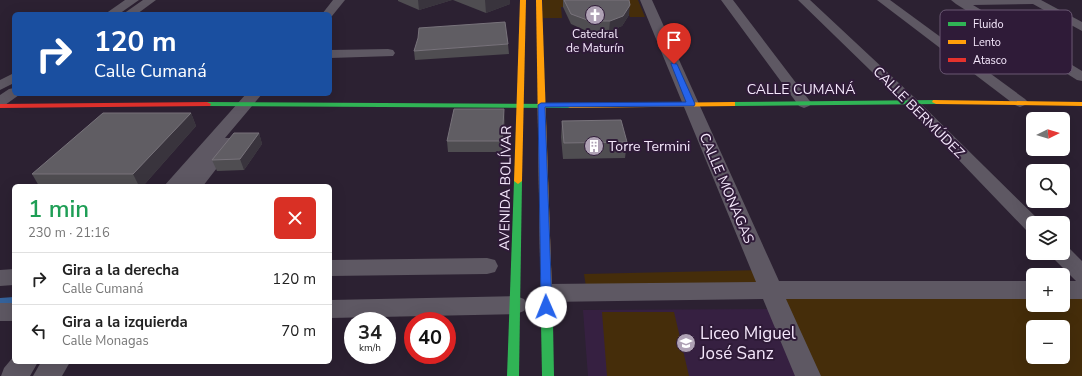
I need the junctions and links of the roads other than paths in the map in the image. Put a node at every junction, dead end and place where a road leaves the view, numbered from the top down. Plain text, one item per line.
1 (133, 0) edge
2 (150, 0) edge
3 (339, 0) edge
4 (523, 0) edge
5 (539, 0) edge
6 (646, 0) edge
7 (727, 0) edge
8 (804, 0) edge
9 (883, 0) edge
10 (1033, 0) edge
11 (959, 1) edge
12 (323, 9) edge
13 (974, 10) edge
14 (1051, 10) edge
15 (114, 12) edge
16 (132, 12) edge
17 (1072, 21) edge
18 (1082, 27) edge
19 (940, 42) edge
20 (388, 53) dead end
21 (332, 54) edge
22 (1072, 71) edge
23 (982, 74) edge
24 (1082, 77) edge
25 (12, 78) edge
26 (0, 86) edge
27 (12, 93) edge
28 (255, 99) edge
29 (0, 102) edge
30 (911, 102) junction
31 (1020, 102) junction
32 (804, 103) junction
33 (691, 104) junction
34 (1082, 104) edge
35 (541, 105) junction
36 (0, 106) edge
37 (521, 106) junction
38 (175, 184) edge
39 (194, 184) edge
40 (1026, 218) edge
41 (1067, 260) edge
42 (487, 266) dead end
43 (332, 268) edge
44 (1082, 275) edge
45 (12, 277) edge
46 (0, 278) edge
47 (771, 290) junction
48 (1026, 290) edge
49 (1070, 290) edge
50 (1082, 290) edge
51 (546, 293) junction
52 (516, 305) junction
53 (332, 309) edge
54 (0, 312) edge
55 (12, 312) edge
56 (23, 364) edge
57 (55, 364) edge
58 (14, 376) edge
59 (46, 376) edge
60 (513, 376) edge
61 (548, 376) edge
62 (808, 376) edge

1 - 15 street
2 - 16 street
3 - 12 street
4 - 37 street, AVENIDA BOLÍVAR
5 - 35 street
6 - 33 street, CALLE MONAGAS
7 - 32 street
8 - 30 street, CALLE BERMÚDEZ
9 - 19 street
10 - 11 street
10 - 14 street
11 - 13 street
17 - 18 street
20 - 21 street
22 - 24 street
23 - 31 street
25 - 26 street
27 - 29 street
28 - 36 street, CALLE CUMANÁ
28 - 37 street, CALLE CUMANÁ
28 - 38 street
28 - 39 street
30 - 31 street, CALLE CUMANÁ
30 - 32 street, CALLE CUMANÁ
30 - 40 street, CALLE BERMÚDEZ
31 - 34 street, CALLE CUMANÁ
32 - 33 street, CALLE CUMANÁ
33 - 35 street, CALLE CUMANÁ
33 - 47 street, CALLE MONAGAS
35 - 37 street, CALLE CUMANÁ
35 - 51 street
37 - 52 street, AVENIDA BOLÍVAR
41 - 44 street
42 - 43 street
45 - 46 street
47 - 48 street
47 - 51 street
47 - 62 street, CALLE MONAGAS
49 - 50 street
51 - 61 street
52 - 53 street
52 - 60 street, AVENIDA BOLÍVAR
54 - 55 street
56 - 58 street
57 - 59 street

